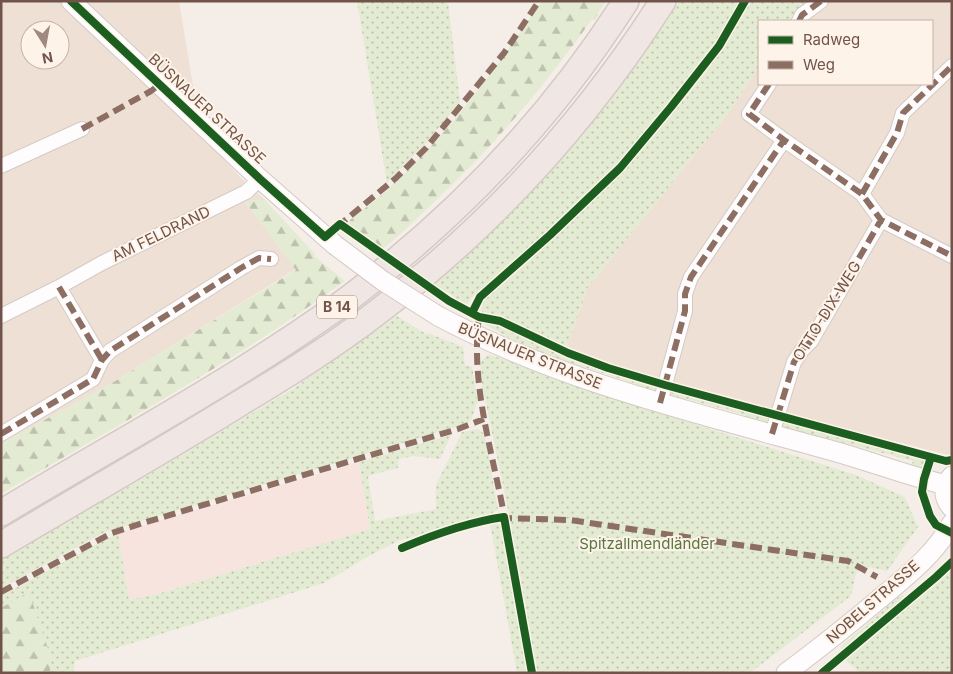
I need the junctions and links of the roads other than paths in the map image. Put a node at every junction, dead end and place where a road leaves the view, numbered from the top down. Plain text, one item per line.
1 (71, 1) edge
2 (626, 1) edge
3 (663, 1) edge
4 (820, 1) edge
5 (800, 20) edge
6 (952, 66) edge
7 (933, 84) edge
8 (768, 85) edge
9 (932, 85) edge
10 (82, 129) dead end
11 (784, 140) junction
12 (1, 166) edge
13 (260, 179) junction
14 (862, 194) junction
15 (881, 220) junction
16 (952, 256) edge
17 (271, 258) dead end
18 (59, 287) junction
19 (1, 316) edge
20 (102, 360) junction
21 (660, 403) junction
22 (1, 434) edge
23 (772, 434) junction
24 (949, 481) edge
25 (952, 508) edge
26 (1, 513) edge
27 (952, 523) edge
28 (1, 545) edge
29 (786, 673) edge

1 - 13 street, BÜSNAUER STRASSE
2 - 26 highway, B 14
3 - 28 highway, B 14
4 - 5 street
6 - 7 street
8 - 11 street
9 - 14 street
10 - 12 street
11 - 14 street
11 - 21 street
13 - 18 street, AM FELDRAND
13 - 21 street, BÜSNAUER STRASSE, bridge
14 - 15 street
15 - 16 street
15 - 23 street, OTTO-DIX-WEG
17 - 20 street
18 - 19 street, AM FELDRAND
18 - 20 street
20 - 22 street
21 - 23 street, BÜSNAUER STRASSE
23 - 24 street, BÜSNAUER STRASSE
24 - 25 street, BÜSNAUER STRASSE
27 - 29 street, NOBELSTRASSE

